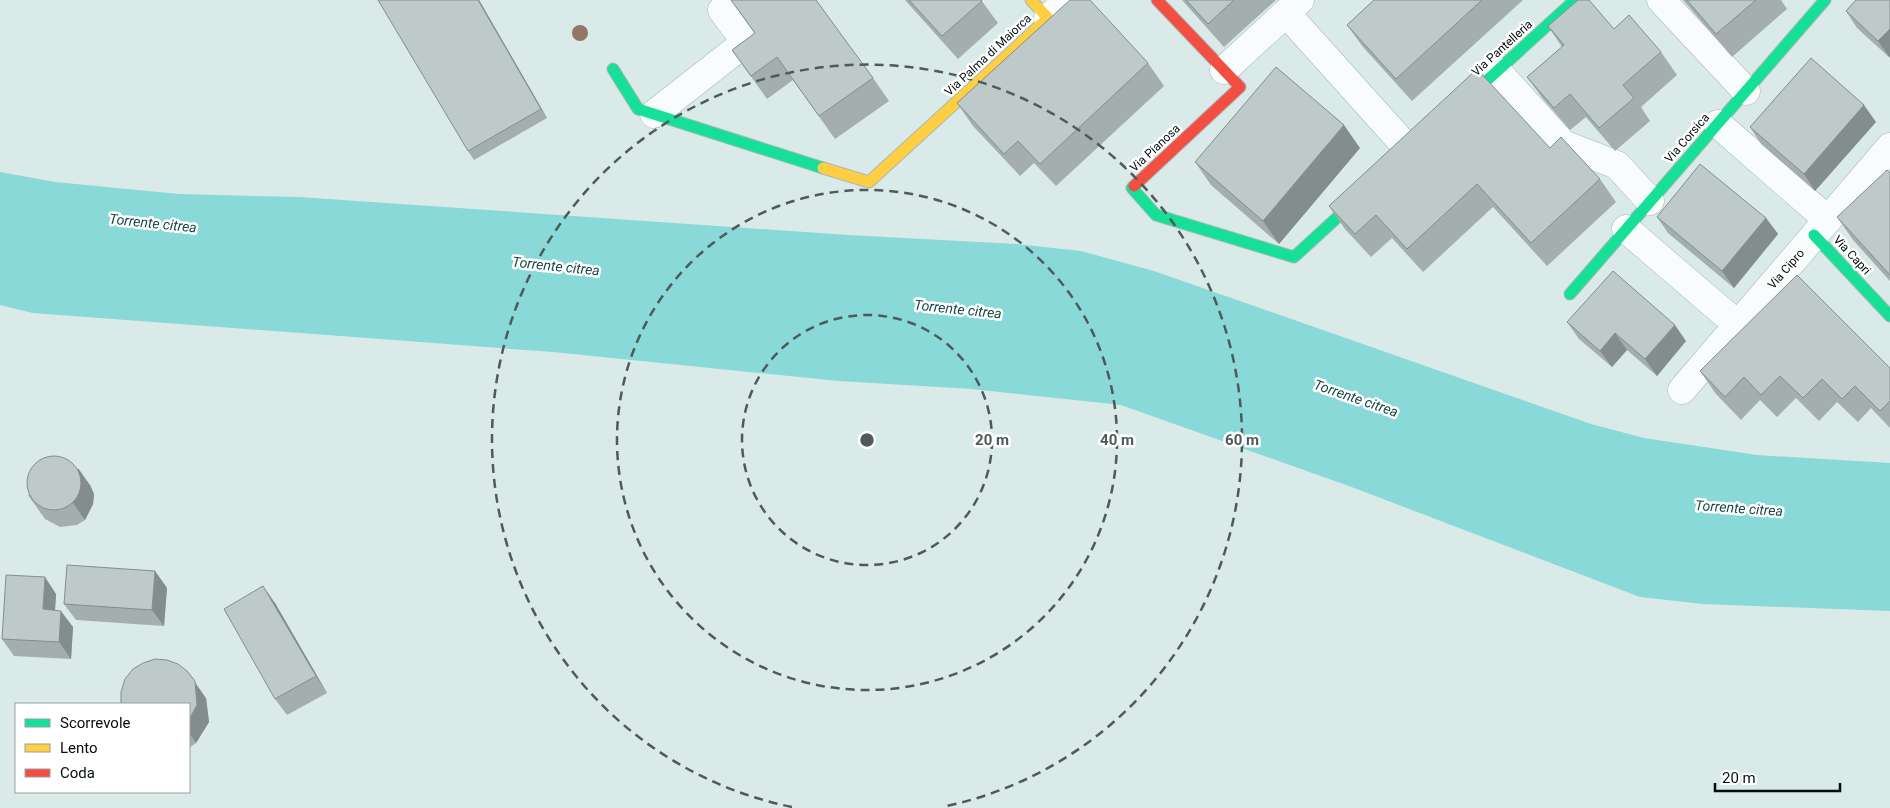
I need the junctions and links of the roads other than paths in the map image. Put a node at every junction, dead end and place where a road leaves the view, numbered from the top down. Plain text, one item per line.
1 (735, 0) edge
2 (1068, 0) edge
3 (1157, 0) edge
4 (1575, 0) edge
5 (1661, 0) edge
6 (1825, 0) edge
7 (1293, 7) edge
8 (1040, 9) edge
9 (613, 69) dead end
10 (1224, 70) junction
11 (1497, 71) junction
12 (1746, 91) junction
13 (1453, 111) edge
14 (654, 114) junction
15 (1718, 124) junction
16 (1890, 148) edge
17 (1410, 151) edge
18 (1374, 184) edge
19 (1650, 201) junction
20 (1821, 228) junction
21 (1626, 229) junction
22 (1570, 294) dead end
23 (1890, 316) edge
24 (1738, 325) junction
25 (1682, 390) dead end

1 - 14 street
2 - 8 street
3 - 10 street, Via Pianosa
4 - 11 street, Via Pantelleria
5 - 12 street
6 - 12 street, Via Corsica
7 - 10 street
7 - 17 street
8 - 14 street, Via Palma di Maiorca
9 - 14 street
10 - 18 street, Via Pianosa
11 - 13 street, Via Pantelleria
11 - 19 street
12 - 15 street, Via Corsica
15 - 19 street, Via Corsica
15 - 20 street
16 - 20 street, Via Cipro
19 - 21 street, Via Corsica
20 - 23 street, Via Capri
20 - 24 street, Via Cipro
21 - 22 street, Via Corsica
21 - 24 street
24 - 25 street, Via Cipro

